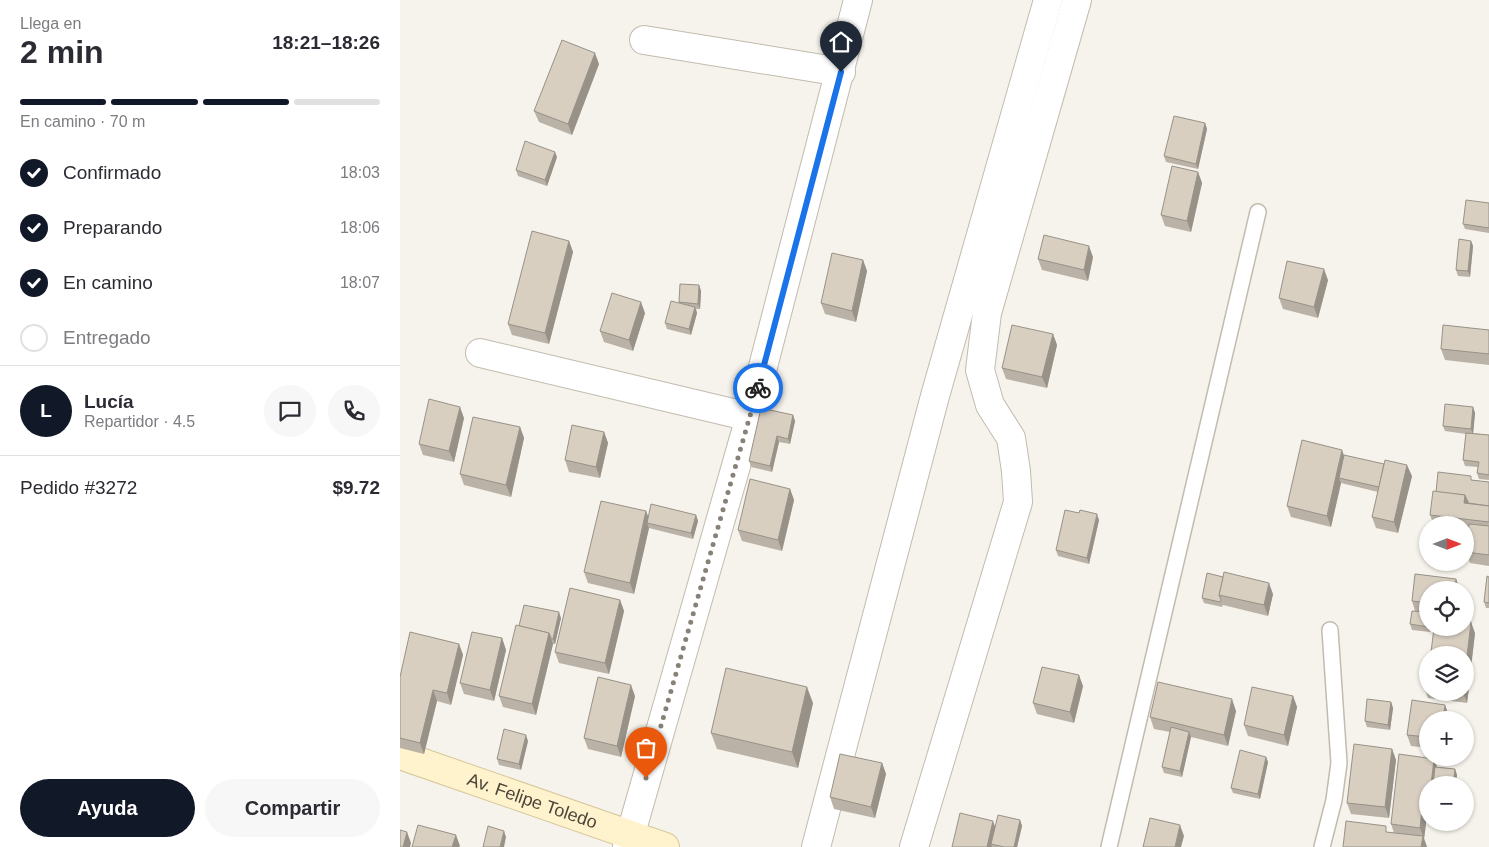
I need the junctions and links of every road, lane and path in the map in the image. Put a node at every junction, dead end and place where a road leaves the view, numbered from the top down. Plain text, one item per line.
1 (858, 0) edge
2 (1048, 0) edge
3 (1077, 0) edge
4 (644, 40) dead end
5 (841, 72) junction
6 (1258, 212) dead end
7 (480, 353) dead end
8 (750, 417) junction
9 (1330, 630) dead end
10 (400, 755) edge
11 (628, 841) edge
12 (664, 847) edge
13 (816, 847) edge
14 (914, 847) edge
15 (1109, 847) edge
16 (1322, 847) edge

1 - 5 street
2 - 13 street
3 - 14 street
4 - 5 street
5 - 8 street
6 - 15 lane
7 - 8 street
8 - 11 street
9 - 16 lane
10 - 11 main road, Av. Felipe Toledo
11 - 12 main road, Av. Felipe Toledo

